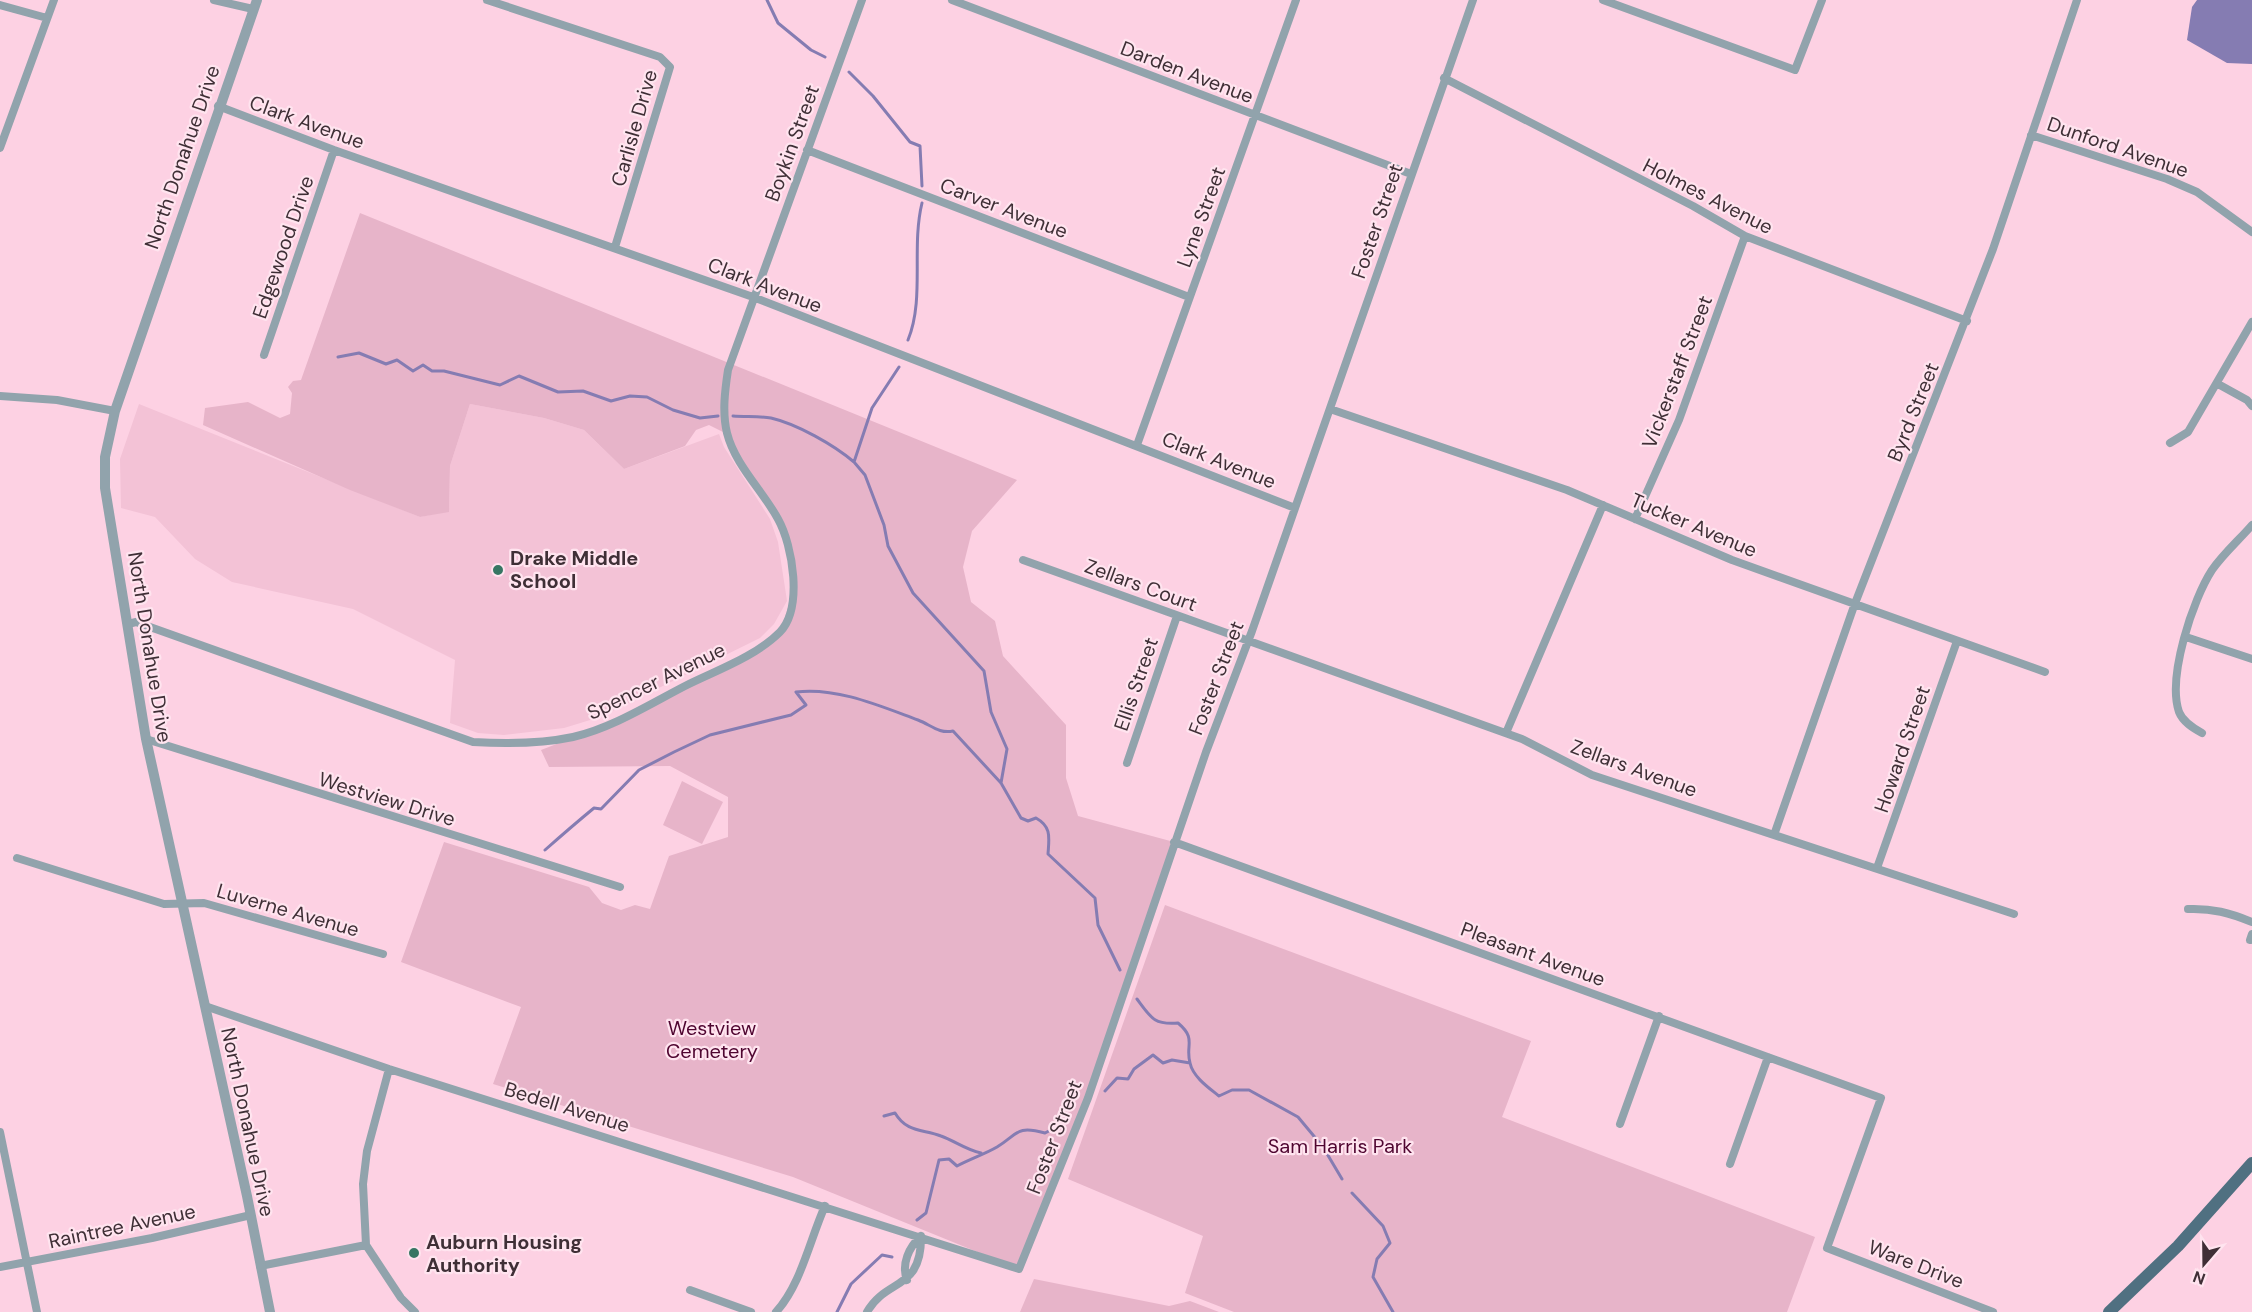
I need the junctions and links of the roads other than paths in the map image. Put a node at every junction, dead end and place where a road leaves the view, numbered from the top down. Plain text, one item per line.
1 (54, 0) edge
2 (214, 0) edge
3 (487, 0) edge
4 (862, 0) edge
5 (952, 0) edge
6 (1296, 0) edge
7 (1473, 0) edge
8 (1604, 0) edge
9 (1821, 0) edge
10 (2078, 0) edge
11 (0, 5) edge
12 (255, 5) edge
13 (47, 18) junction
14 (1444, 78) junction
15 (218, 106) junction
16 (1255, 116) junction
17 (2031, 135) junction
18 (0, 148) edge
19 (334, 150) junction
20 (807, 150) junction
21 (1411, 174) junction
22 (2252, 231) edge
23 (1745, 236) junction
24 (615, 247) junction
25 (753, 297) junction
26 (1189, 297) junction
27 (1967, 321) junction
28 (2252, 322) edge
29 (264, 355) dead end
30 (2218, 384) junction
31 (0, 396) edge
32 (2252, 406) edge
33 (1330, 410) junction
34 (115, 411) junction
35 (2170, 443) dead end
36 (1137, 445) junction
37 (1603, 505) junction
38 (1295, 508) junction
39 (1635, 519) junction
40 (2252, 525) edge
41 (1023, 560) dead end
42 (1854, 606) junction
43 (1177, 616) junction
44 (128, 624) junction
45 (2186, 637) junction
46 (1248, 641) junction
47 (1957, 641) junction
48 (2252, 659) edge
49 (2045, 672) dead end
50 (1506, 733) junction
51 (2202, 733) dead end
52 (146, 739) junction
53 (1127, 763) dead end
54 (1774, 835) junction
55 (1174, 842) junction
56 (17, 858) dead end
57 (1877, 868) junction
58 (620, 887) dead end
59 (183, 902) junction
60 (2188, 909) dead end
61 (2014, 914) dead end
62 (2252, 922) edge
63 (383, 954) dead end
64 (205, 1006) junction
65 (1659, 1016) junction
66 (1768, 1057) junction
67 (389, 1069) junction
68 (1620, 1124) dead end
69 (0, 1132) edge
70 (2252, 1163) edge
71 (1730, 1164) dead end
72 (825, 1206) junction
73 (251, 1215) junction
74 (921, 1236) junction
75 (366, 1245) junction
76 (1827, 1248) joint
77 (27, 1262) junction
78 (260, 1266) junction
79 (0, 1267) edge
80 (690, 1290) dead end
81 (38, 1312) edge
82 (270, 1312) edge
83 (415, 1312) edge
84 (751, 1312) edge
85 (776, 1312) edge
86 (867, 1312) edge
87 (1993, 1312) edge
88 (2109, 1312) edge

1 - 13 street
2 - 12 street
3 - 24 street, Carlisle Drive
4 - 20 street, Boykin Street
5 - 16 street, Darden Avenue
6 - 16 street, Lyne Street
7 - 14 street, Foster Street
8 - 9 street
10 - 17 street, Byrd Street
11 - 13 street
12 - 15 street, North Donahue Drive
13 - 18 street
14 - 21 street, Foster Street
14 - 23 street, Holmes Avenue
15 - 19 street, Clark Avenue
15 - 34 street, North Donahue Drive
16 - 21 street, Darden Avenue
16 - 26 street, Lyne Street
17 - 22 street, Dunford Avenue
17 - 27 street, Byrd Street
19 - 24 street, Clark Avenue
19 - 29 street, Edgewood Drive
20 - 25 street, Boykin Street
20 - 26 street, Carver Avenue
21 - 33 street, Foster Street
23 - 27 street, Holmes Avenue
23 - 39 street, Vickerstaff Street
24 - 25 street, Clark Avenue
25 - 36 street, Clark Avenue
25 - 44 street, Spencer Avenue
26 - 36 street, Lyne Street
27 - 42 street, Byrd Street
28 - 30 street
30 - 32 street
30 - 35 street
31 - 34 street
33 - 37 street, Tucker Avenue
33 - 38 street, Foster Street
34 - 44 street, North Donahue Drive
36 - 38 street, Clark Avenue
37 - 39 street, Tucker Avenue
37 - 50 street
38 - 46 street, Foster Street
39 - 42 street, Tucker Avenue
40 - 45 street
41 - 43 street, Zellars Court
42 - 47 street, Tucker Avenue
42 - 54 street, Byrd Street
43 - 46 street, Zellars Court
43 - 53 street, Ellis Street
44 - 52 street, North Donahue Drive
45 - 48 street
45 - 51 street
46 - 50 street, Zellars Avenue
46 - 55 street, Foster Street
47 - 49 street, Tucker Avenue
47 - 57 street, Howard Street
50 - 54 street, Zellars Avenue
52 - 58 street, Westview Drive
52 - 59 street, North Donahue Drive
54 - 57 street, Zellars Avenue
55 - 65 street, Pleasant Avenue
55 - 74 street, Foster Street
56 - 59 street, Luverne Avenue
57 - 61 street, Zellars Avenue
59 - 63 street, Luverne Avenue
59 - 64 street, North Donahue Drive
60 - 62 street
64 - 67 street, Bedell Avenue
64 - 73 street, North Donahue Drive
65 - 66 street, Pleasant Avenue
65 - 68 street
66 - 71 street
66 - 76 street, Pleasant Avenue
67 - 72 street, Bedell Avenue
67 - 75 street
69 - 77 street
70 - 88 main road
72 - 74 street, Bedell Avenue
72 - 85 street
73 - 77 street, Raintree Avenue
73 - 78 street, North Donahue Drive
74 - 86 street
75 - 78 street
75 - 83 street
76 - 87 street, Ware Drive
77 - 79 street, Raintree Avenue
77 - 81 street
78 - 82 street, North Donahue Drive
80 - 84 street

